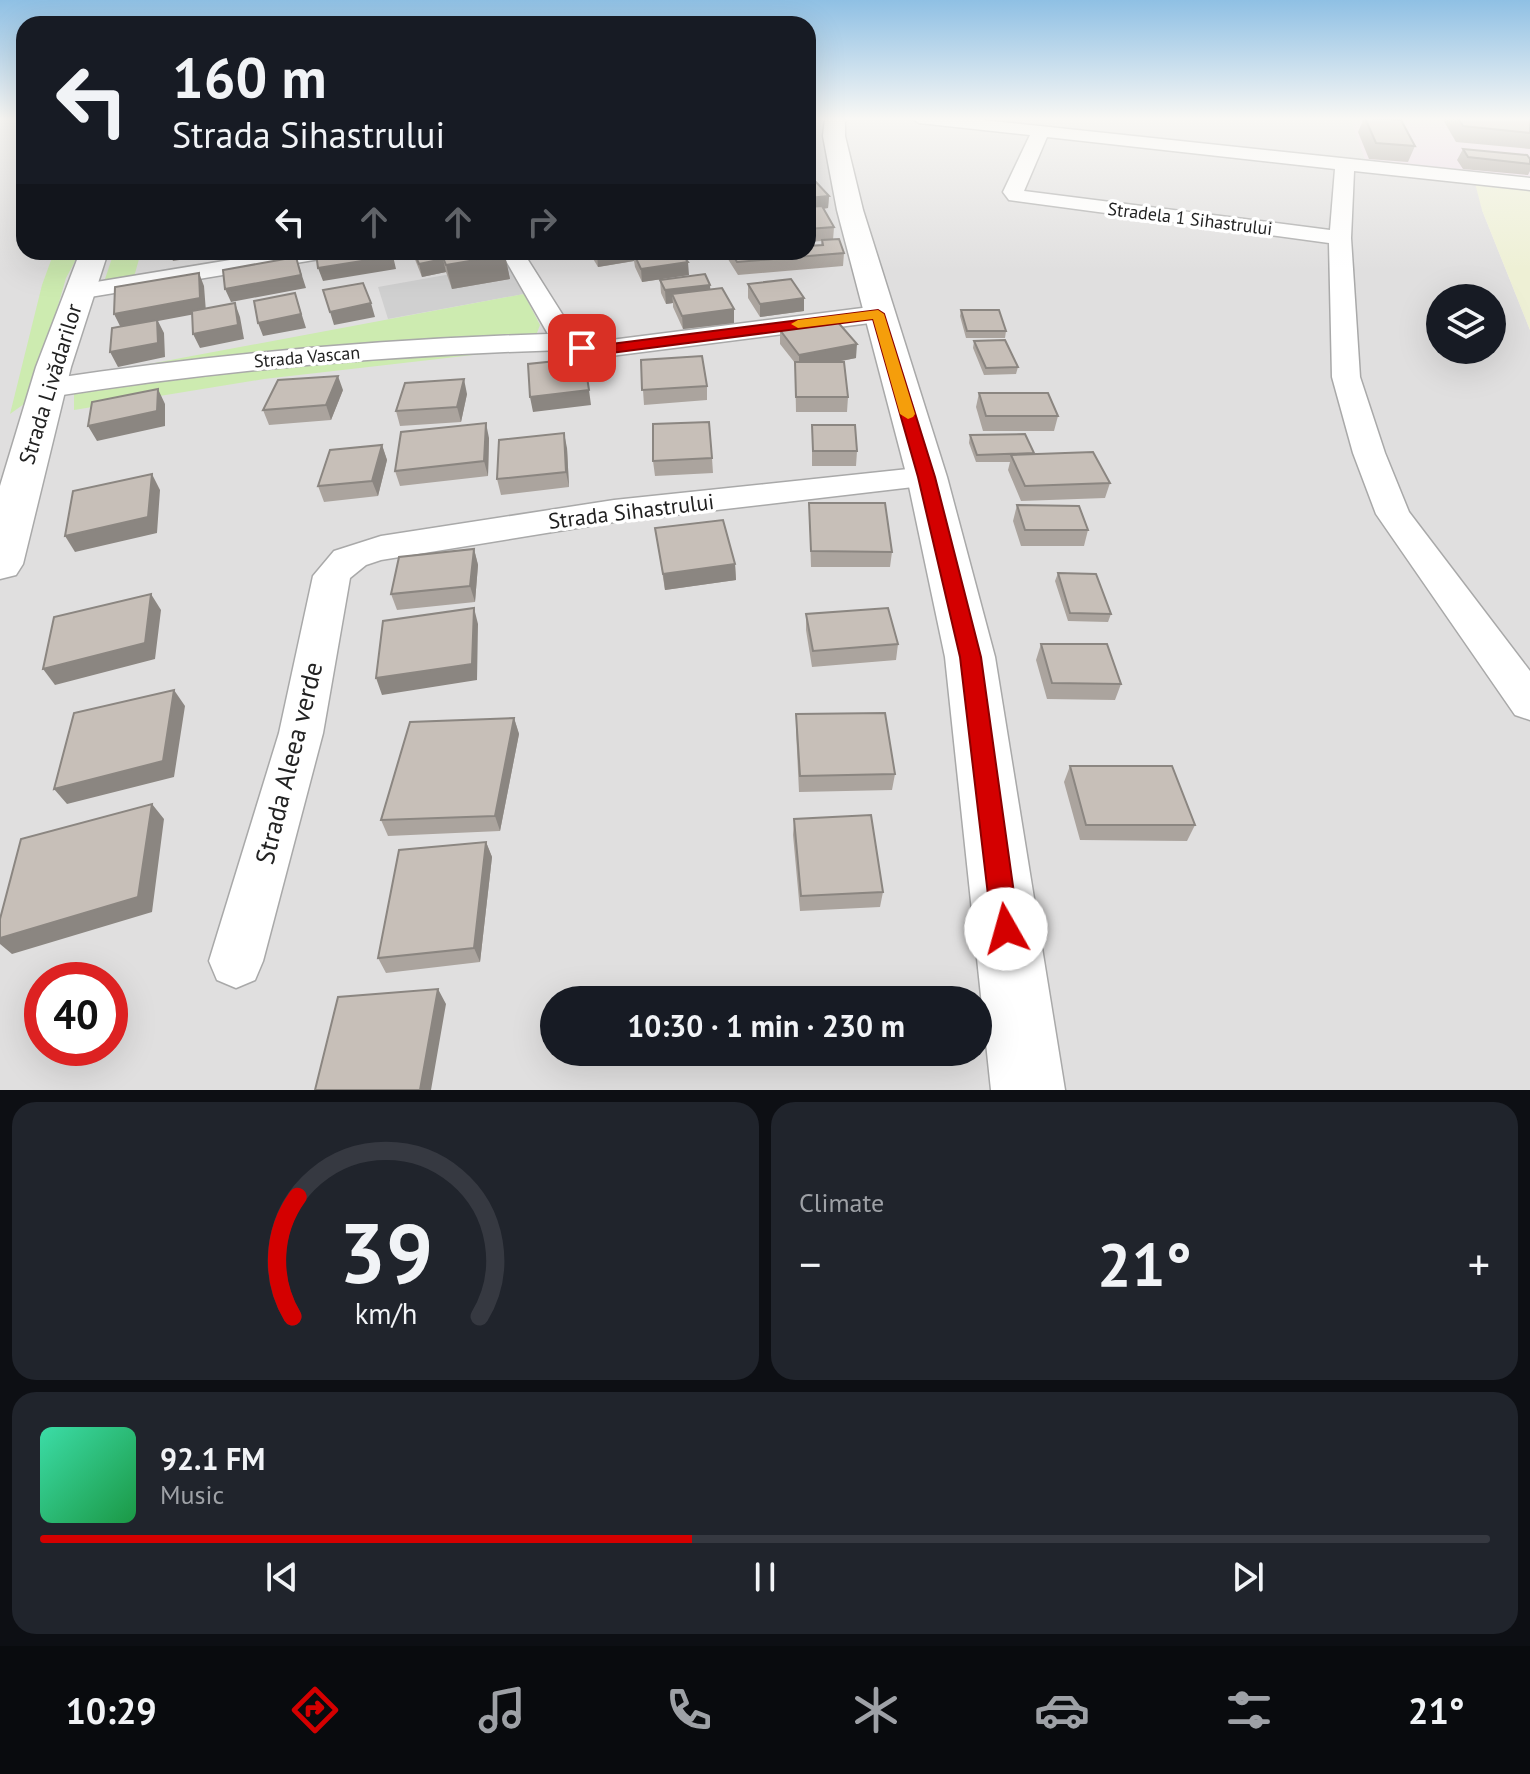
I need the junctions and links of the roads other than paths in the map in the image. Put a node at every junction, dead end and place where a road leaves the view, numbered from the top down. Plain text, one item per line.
1 (841, 169) edge
2 (1024, 169) edge
3 (1345, 169) edge
4 (1383, 169) edge
5 (1530, 184) edge
6 (1340, 238) junction
7 (91, 260) edge
8 (272, 260) edge
9 (517, 260) edge
10 (78, 292) junction
11 (878, 314) junction
12 (566, 342) junction
13 (49, 388) junction
14 (927, 477) junction
15 (0, 564) edge
16 (340, 565) joint
17 (1530, 703) edge
18 (236, 961) dead end
19 (1028, 1090) edge

1 - 11 street
2 - 6 street, Stradela 1 Sihastrului
3 - 6 street
4 - 5 street
6 - 17 street
7 - 10 street, Strada Livădarilor
8 - 10 street
9 - 12 street
10 - 13 street, Strada Livădarilor
11 - 12 street
11 - 14 street
12 - 13 street, Strada Vascan
13 - 15 street, Strada Livădarilor
14 - 16 street, Strada Sihastrului
14 - 19 street
16 - 18 street, Strada Aleea verde

